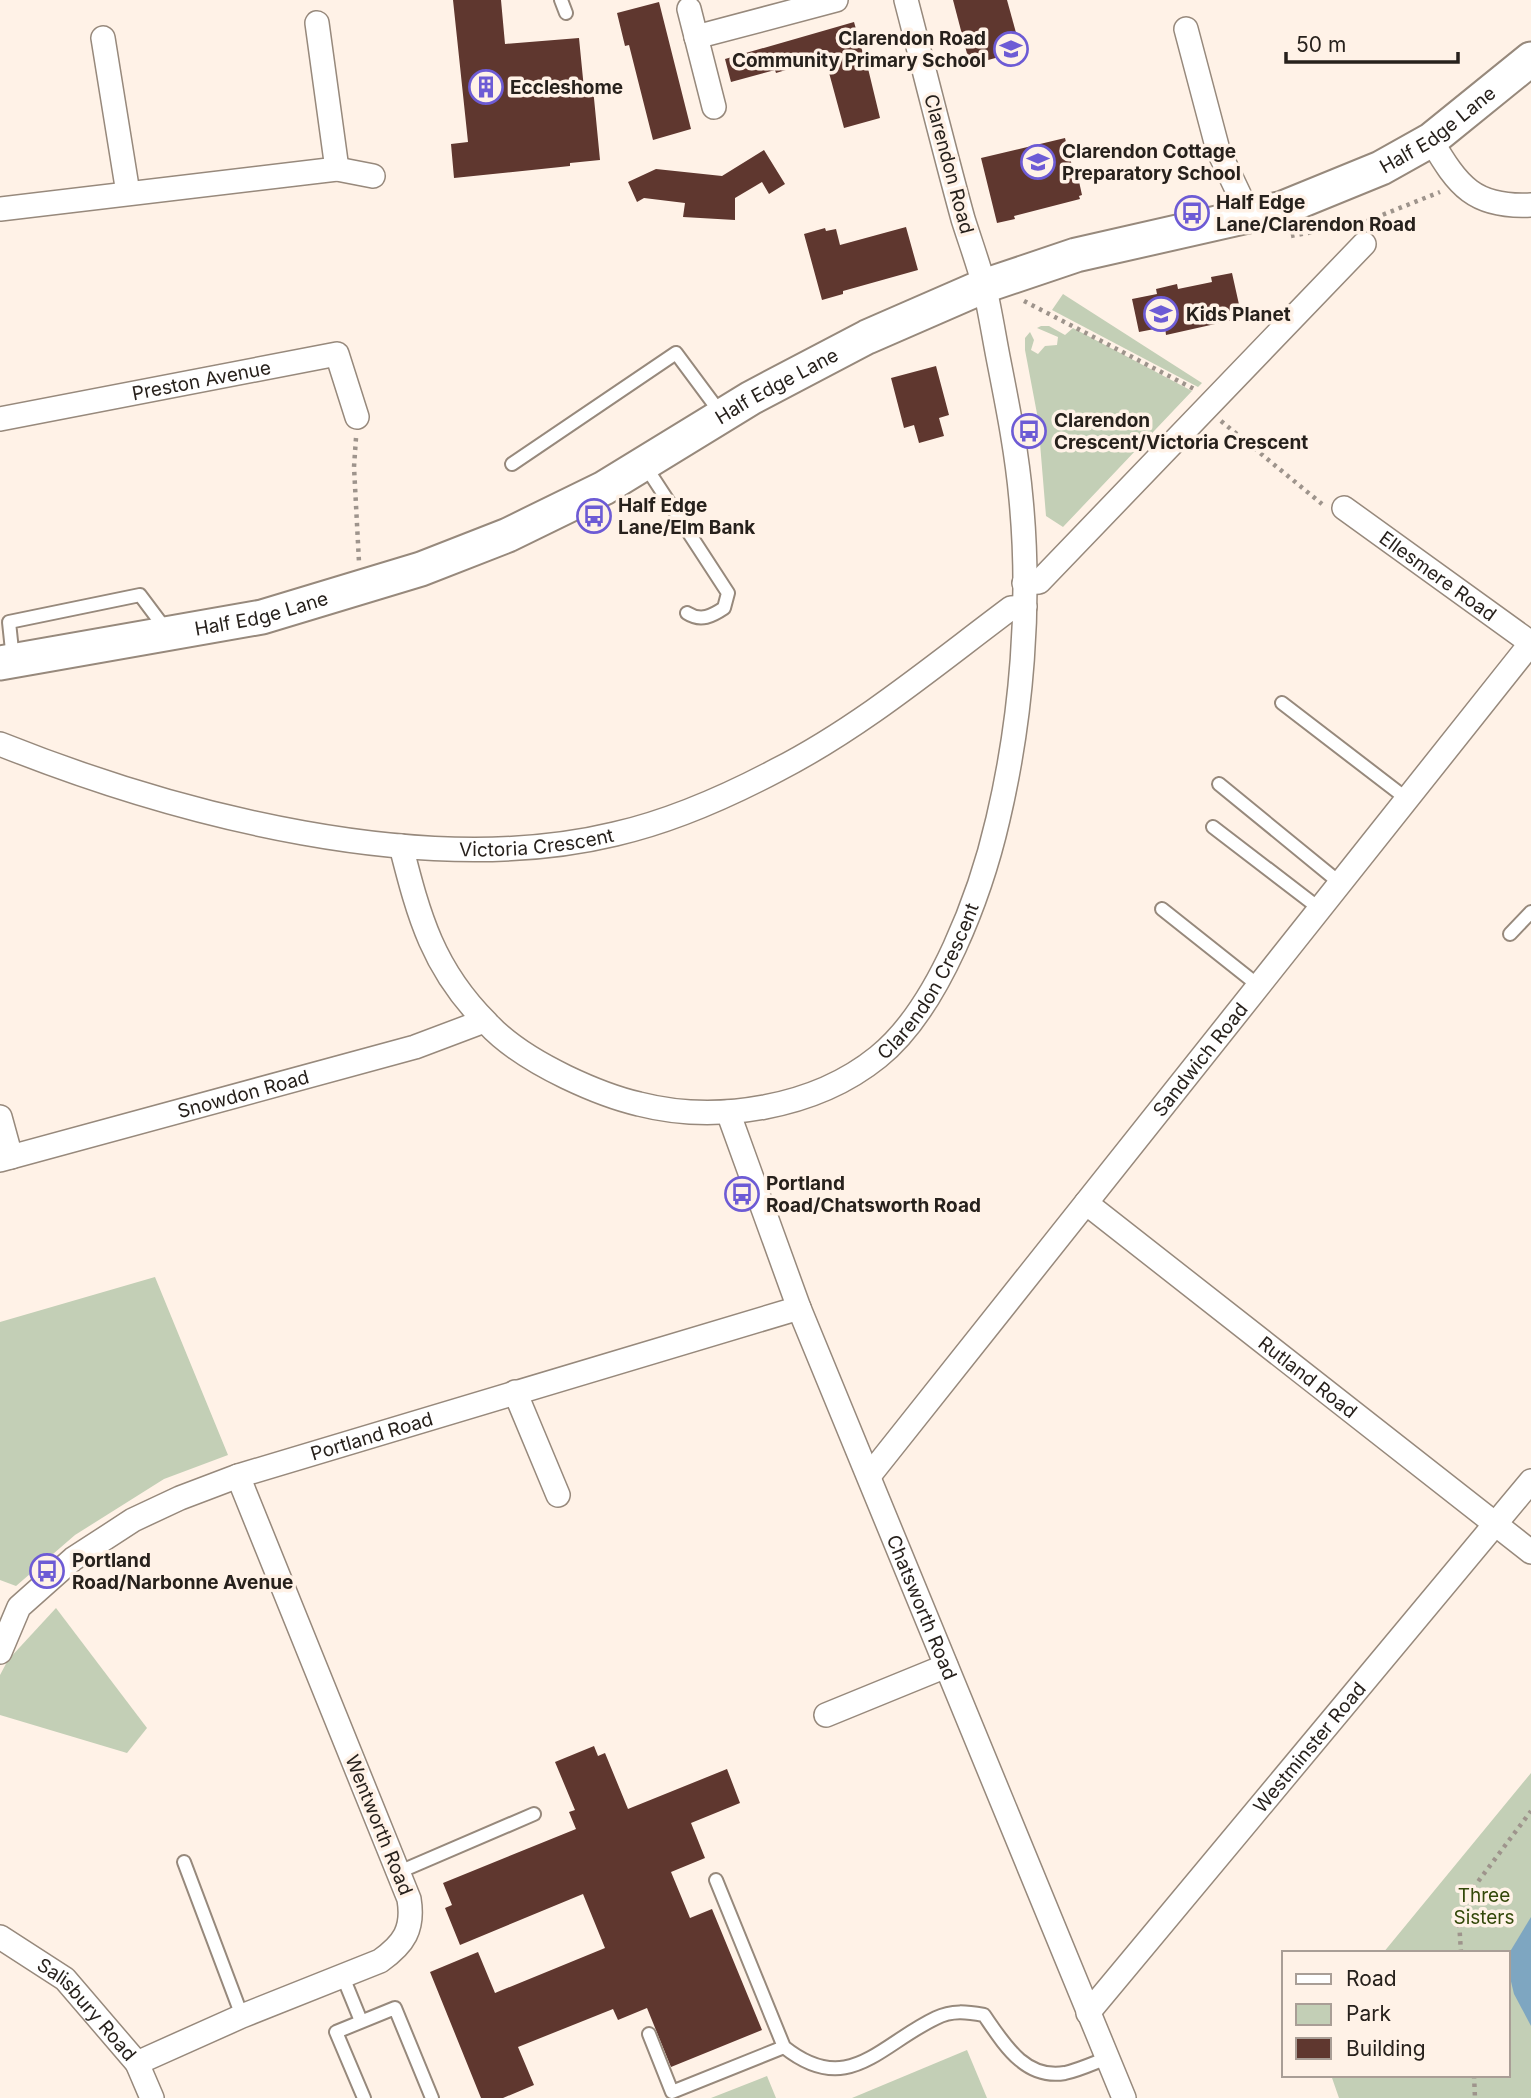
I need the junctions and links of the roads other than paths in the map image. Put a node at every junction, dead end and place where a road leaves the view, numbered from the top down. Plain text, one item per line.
1 (561, 0) edge
2 (836, 0) edge
3 (906, 0) edge
4 (689, 9) dead end
5 (566, 13) dead end
6 (317, 23) dead end
7 (1186, 29) dead end
8 (103, 37) dead end
9 (696, 37) junction
10 (1531, 59) edge
11 (714, 107) dead end
12 (1431, 141) junction
13 (337, 169) junction
14 (373, 176) dead end
15 (128, 193) junction
16 (1531, 205) edge
17 (0, 209) edge
18 (1250, 217) junction
19 (1364, 244) road end
20 (984, 286) junction
21 (722, 415) junction
22 (356, 417) road end
23 (0, 419) edge
24 (512, 464) dead end
25 (643, 464) junction
26 (1344, 509) road end
27 (1024, 583) junction
28 (1025, 607) junction
29 (687, 613) dead end
30 (1531, 643) edge
31 (7, 663) edge
32 (1282, 703) dead end
33 (0, 744) edge
34 (1219, 784) dead end
35 (1407, 799) junction
36 (1213, 827) dead end
37 (401, 846) junction
38 (1340, 883) junction
39 (1162, 909) dead end
40 (1320, 909) junction
41 (1531, 912) edge
42 (1510, 934) dead end
43 (1259, 986) junction
44 (484, 1021) junction
45 (728, 1112) junction
46 (0, 1117) edge
47 (5, 1158) edge
48 (1086, 1203) junction
49 (799, 1308) junction
50 (515, 1392) junction
51 (239, 1476) junction
52 (869, 1476) junction
53 (1531, 1480) edge
54 (558, 1495) dead end
55 (1496, 1524) junction
56 (1531, 1552) edge
57 (10, 1602) edge
58 (0, 1652) edge
59 (946, 1666) junction
60 (826, 1715) dead end
61 (534, 1814) dead end
62 (184, 1862) dead end
63 (399, 1872) junction
64 (716, 1880) dead end
65 (0, 1937) edge
66 (343, 1977) junction
67 (1088, 2013) junction
68 (242, 2016) junction
69 (361, 2021) junction
70 (649, 2034) dead end
71 (784, 2047) junction
72 (1108, 2058) junction
73 (137, 2063) junction
74 (152, 2098) edge
75 (363, 2098) edge
76 (432, 2098) edge
77 (1124, 2098) edge

1 - 5 lane
2 - 9 street
3 - 20 street, Clarendon Road
4 - 9 street
6 - 13 street
7 - 18 street
8 - 15 street
9 - 11 street
10 - 12 main road, Half Edge Lane
12 - 16 street
12 - 18 main road, Half Edge Lane
13 - 14 street
13 - 15 street
15 - 17 street
18 - 20 main road, Half Edge Lane
19 - 27 street
20 - 21 main road, Half Edge Lane
20 - 27 street, Clarendon Crescent
21 - 24 lane
21 - 25 main road, Half Edge Lane
22 - 23 street, Preston Avenue
25 - 29 lane
25 - 31 main road, Half Edge Lane
26 - 30 street, Ellesmere Road
27 - 28 street, Clarendon Crescent
28 - 37 street, Victoria Crescent
28 - 45 street, Clarendon Crescent
30 - 35 street, Sandwich Road
32 - 35 lane
33 - 37 street, Victoria Crescent
34 - 38 lane
35 - 38 street, Sandwich Road
36 - 40 lane
37 - 44 street, Clarendon Crescent
38 - 40 street, Sandwich Road
39 - 43 lane
40 - 43 street, Sandwich Road
41 - 42 lane
43 - 48 street, Sandwich Road
44 - 45 street, Clarendon Crescent
44 - 47 street, Snowdon Road
45 - 49 street, Chatsworth Road
46 - 47 street
48 - 52 street, Sandwich Road
48 - 55 street, Rutland Road
49 - 50 street, Portland Road
49 - 52 street, Chatsworth Road
50 - 51 street, Portland Road
50 - 54 street
51 - 57 street, Portland Road
51 - 63 street, Wentworth Road
52 - 59 street, Chatsworth Road
53 - 55 street, Westminster Road
55 - 56 street, Rutland Road
55 - 67 street, Westminster Road
57 - 58 street, Portland Road
59 - 60 street
59 - 67 street, Chatsworth Road
61 - 63 lane
62 - 68 lane
63 - 66 street, Wentworth Road
64 - 71 lane
65 - 73 street, Salisbury Road
66 - 68 street, Wentworth Road
66 - 69 lane
67 - 72 street, Chatsworth Road
68 - 73 street, Wentworth Road
69 - 75 lane
69 - 76 lane
70 - 71 lane
71 - 72 lane
72 - 77 street, Chatsworth Road
73 - 74 street, Salisbury Road

